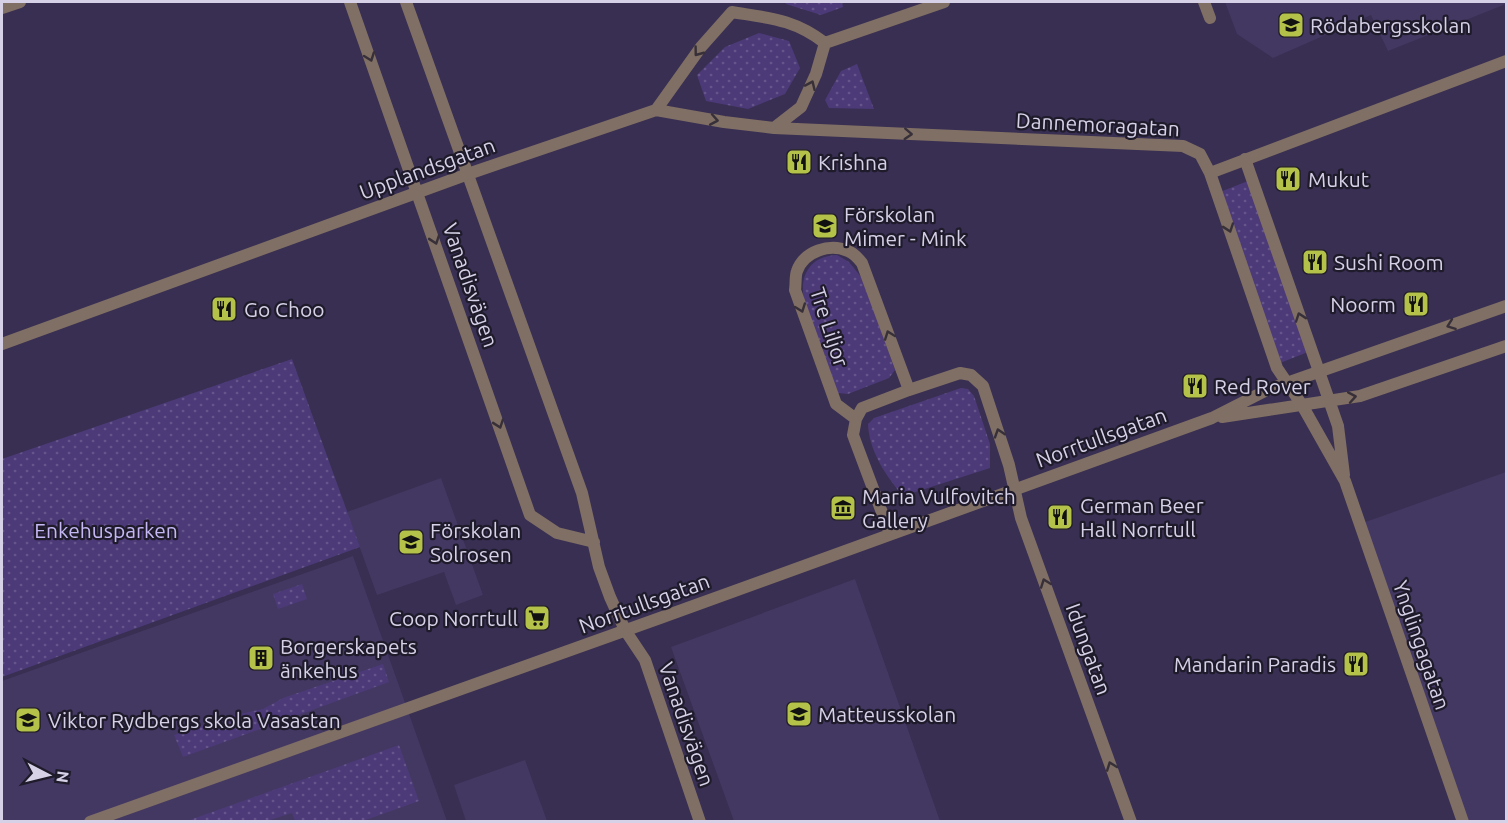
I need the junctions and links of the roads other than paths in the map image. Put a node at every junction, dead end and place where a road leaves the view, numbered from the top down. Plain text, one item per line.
1 (20, 2) edge
2 (350, 2) edge
3 (406, 2) edge
4 (944, 2) edge
5 (1204, 2) edge
6 (731, 7) edge
7 (2, 8) edge
8 (1210, 18) dead end
9 (825, 44) junction
10 (1506, 61) edge
11 (656, 110) junction
12 (774, 128) junction
13 (1245, 159) junction
14 (1209, 173) junction
15 (468, 174) junction
16 (418, 192) junction
17 (1506, 306) edge
18 (2, 344) edge
19 (1506, 346) edge
20 (1319, 373) junction
21 (1287, 384) junction
22 (909, 390) junction
23 (1329, 401) junction
24 (1302, 405) junction
25 (1212, 418) junction
26 (856, 419) junction
27 (1344, 481) junction
28 (1014, 489) junction
29 (890, 534) junction
30 (594, 542) junction
31 (626, 630) junction
32 (90, 822) edge
33 (700, 822) edge
34 (1131, 822) edge
35 (1463, 822) edge

1 - 7 street
2 -> 16 street, Vanadisvägen
3 - 15 street, Vanadisvägen
4 - 9 street
5 - 8 street
6 - 9 street
6 -> 11 street
12 -> 9 street
10 - 13 street
11 -> 12 street, Dannemoragatan
11 - 15 street, Upplandsgatan
12 -> 14 street, Dannemoragatan
13 - 14 street
20 -> 13 street, Ynglingagatan
14 -> 21 street, Ynglingagatan
15 - 16 street, Upplandsgatan
15 - 30 street, Vanadisvägen
16 - 18 street, Upplandsgatan
16 -> 30 street, Vanadisvägen
17 -> 20 street, Norrtullsgatan
23 -> 19 street, Norrtullsgatan
20 - 21 street, Norrtullsgatan
20 - 23 street, Ynglingagatan
21 - 24 street, Ynglingagatan
21 - 25 street, Norrtullsgatan
22 - 26 street
22 -> 26 street, Tre Liljor
28 -> 22 street
23 - 24 street, Norrtullsgatan
23 - 27 street, Ynglingagatan
24 - 25 street, Norrtullsgatan
24 - 27 street, Ynglingagatan
25 - 28 street, Norrtullsgatan
26 - 29 street
27 - 35 street, Ynglingagatan
28 - 29 street, Norrtullsgatan
34 -> 28 street, Idungatan
29 - 31 street, Norrtullsgatan
30 - 31 street, Vanadisvägen
31 - 32 street, Norrtullsgatan
31 - 33 street, Vanadisvägen

